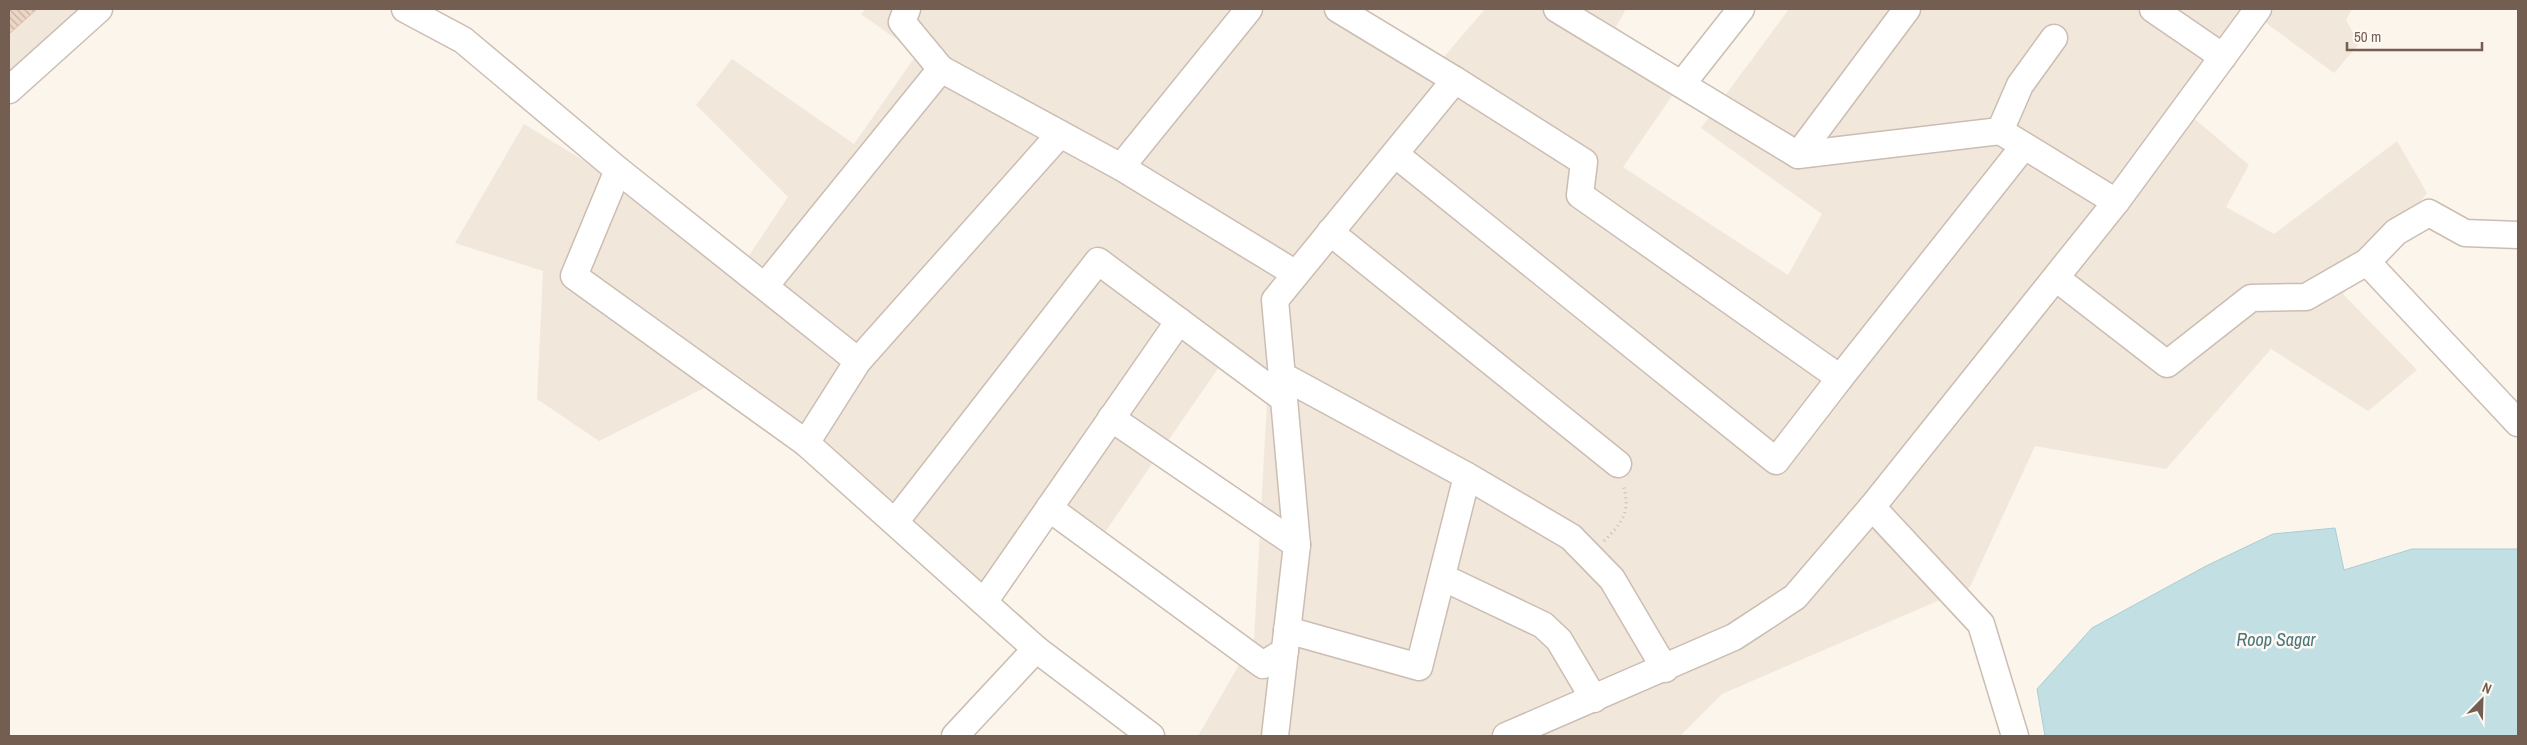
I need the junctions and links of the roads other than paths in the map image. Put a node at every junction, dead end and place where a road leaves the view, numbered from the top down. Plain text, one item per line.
1 (99, 9) edge
2 (405, 9) edge
3 (906, 9) edge
4 (1249, 9) edge
5 (1338, 9) edge
6 (1557, 9) edge
7 (1742, 9) edge
8 (1907, 9) edge
9 (2153, 9) edge
10 (2258, 9) edge
11 (2054, 38) dead end
12 (2223, 57) junction
13 (941, 69) junction
14 (1455, 80) junction
15 (1682, 84) junction
16 (9, 90) edge
17 (2000, 131) junction
18 (1060, 134) junction
19 (2024, 146) junction
20 (1394, 154) junction
21 (1798, 155) junction
22 (1121, 167) junction
23 (618, 170) junction
24 (2116, 202) junction
25 (1330, 232) junction
26 (2518, 235) edge
27 (2367, 262) junction
28 (1296, 274) junction
29 (2056, 278) junction
30 (764, 286) junction
31 (1179, 321) junction
32 (858, 361) junction
33 (1840, 378) junction
34 (1282, 387) junction
35 (1112, 418) junction
36 (2518, 423) edge
37 (806, 443) junction
38 (1618, 464) road end
39 (1467, 476) junction
40 (1872, 507) junction
41 (1049, 508) junction
42 (895, 522) junction
43 (1297, 545) junction
44 (1442, 576) junction
45 (984, 602) junction
46 (1286, 641) junction
47 (1036, 648) junction
48 (1665, 669) junction
49 (1594, 699) junction
50 (1521, 734) edge
51 (955, 736) edge
52 (1151, 736) edge
53 (1275, 736) edge
54 (2015, 736) edge

1 - 16 street
2 - 23 street
3 - 13 street
4 - 22 street
5 - 14 street
6 - 15 street
7 - 15 street
8 - 21 street
9 - 12 street
10 - 12 street
11 - 17 street
12 - 24 street
13 - 18 street
13 - 30 street
14 - 20 street
14 - 33 street
15 - 21 street
17 - 19 street
17 - 21 street
18 - 22 street
18 - 32 street
19 - 24 street
19 - 33 street
20 - 25 street
20 - 33 street
22 - 28 street
23 - 30 street
23 - 37 street
24 - 29 street
25 - 28 street
25 - 38 street
26 - 27 street
27 - 29 street
27 - 36 street
28 - 34 street
29 - 40 street
30 - 32 street
31 - 34 street
31 - 35 street
31 - 42 street
32 - 37 street
34 - 39 street
34 - 43 street
35 - 41 street
35 - 43 street
37 - 42 street
39 - 44 street
39 - 48 street
40 - 48 street
40 - 54 street
41 - 45 street
41 - 46 street
42 - 45 street
43 - 46 street
44 - 46 street
44 - 49 street
45 - 47 street
46 - 53 street
47 - 51 street
47 - 52 street
48 - 49 street
49 - 50 street

